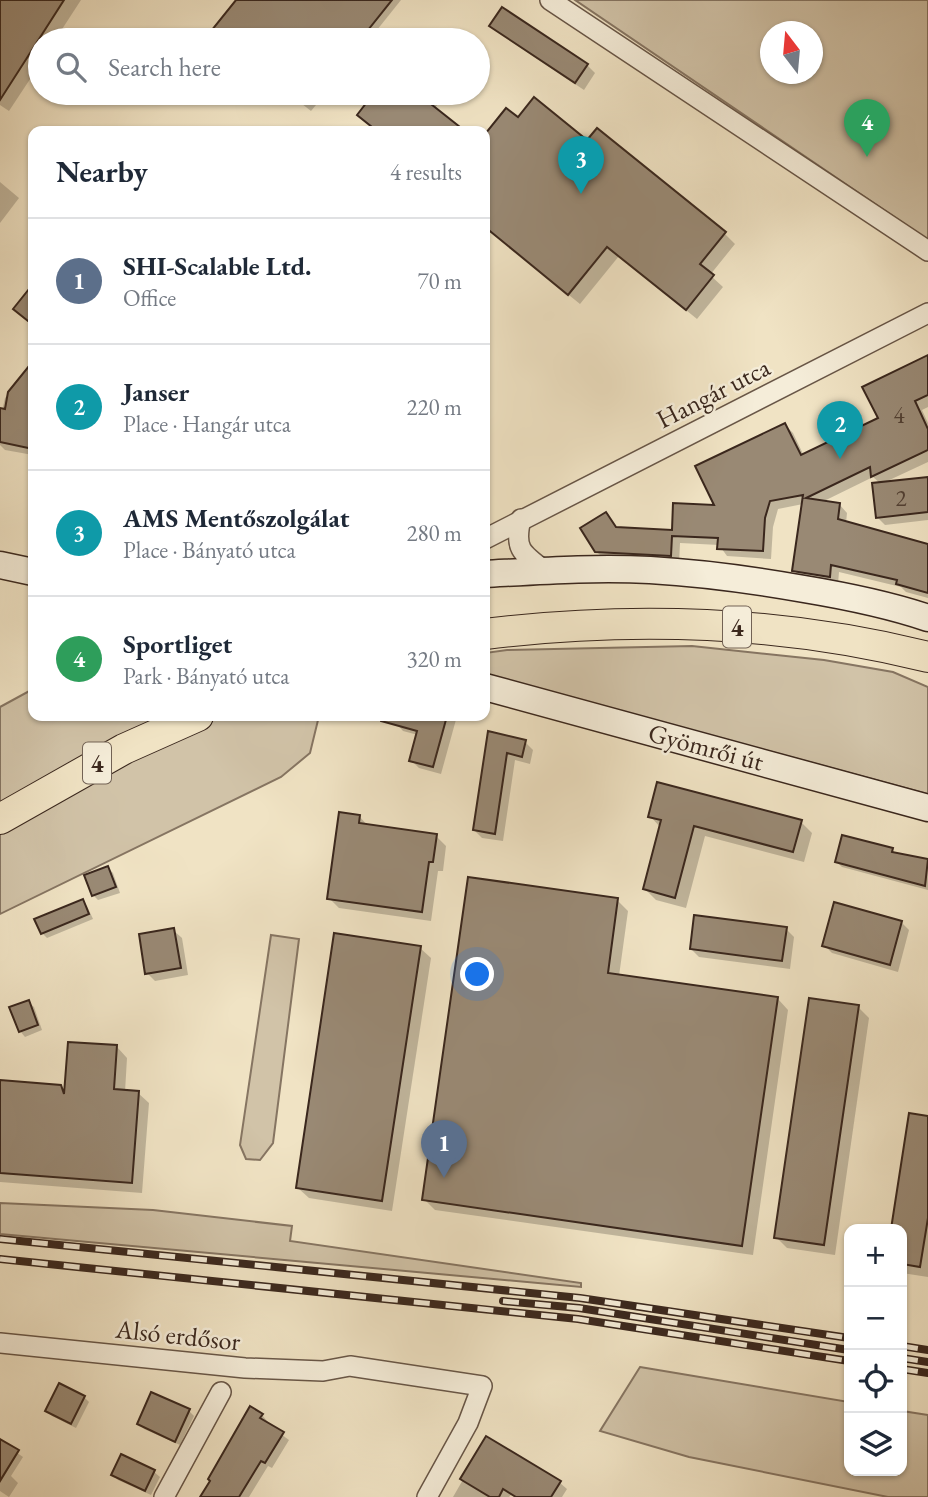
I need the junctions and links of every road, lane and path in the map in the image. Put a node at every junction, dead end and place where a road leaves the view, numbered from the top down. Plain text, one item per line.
1 (550, 0) edge
2 (928, 251) edge
3 (928, 313) edge
4 (521, 519) junction
5 (490, 536) edge
6 (0, 565) edge
7 (544, 570) junction
8 (28, 571) edge
9 (490, 574) edge
10 (928, 618) edge
11 (490, 635) edge
12 (928, 657) edge
13 (490, 688) edge
14 (187, 721) edge
15 (928, 808) edge
16 (0, 819) edge
17 (0, 1343) edge
18 (221, 1392) dead end
19 (164, 1497) edge
20 (427, 1497) edge

1 - 2 street
3 - 4 street, Hangár utca
4 - 5 street, Hangár utca
4 - 7 street
6 - 8 street
7 - 9 street
7 - 10 street
11 - 12 main road, 4
13 - 15 street, Gyömrői út
14 - 16 main road, 4
17 - 20 street, Alsó erdősor
18 - 19 street

